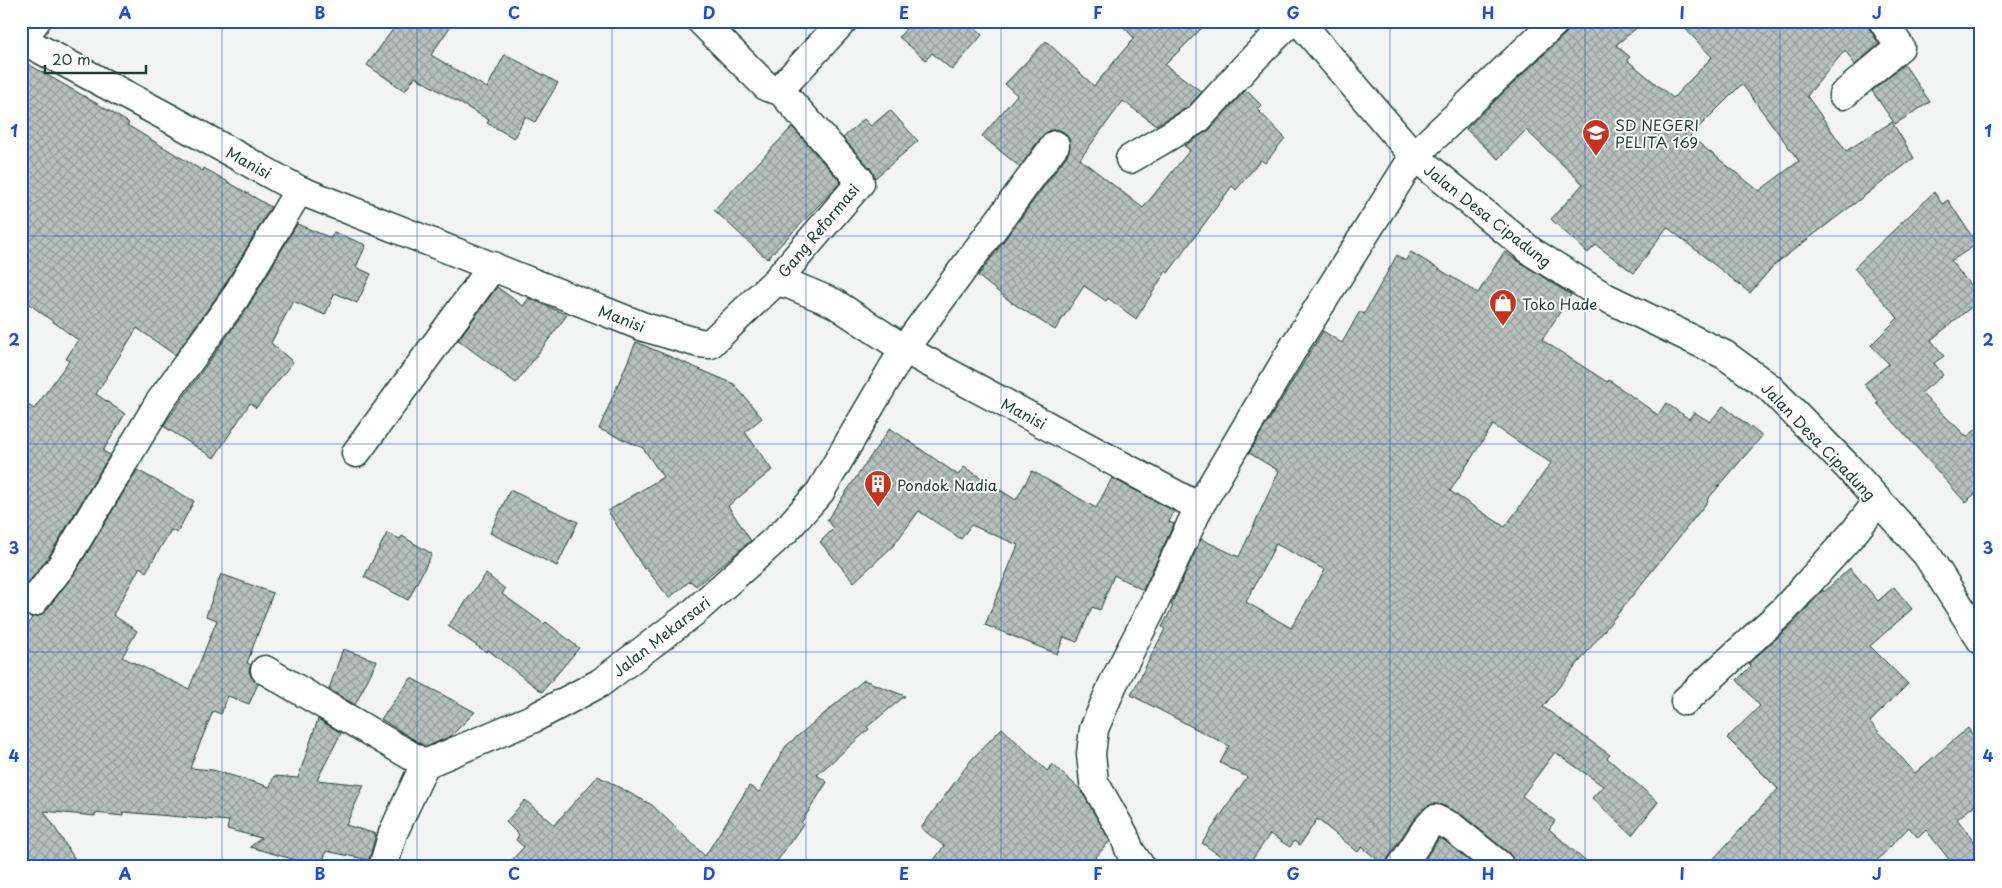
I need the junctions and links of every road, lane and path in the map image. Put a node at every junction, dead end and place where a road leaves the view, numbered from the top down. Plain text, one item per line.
1 (36, 21) edge
2 (701, 21) edge
3 (843, 21) edge
4 (1291, 21) edge
5 (1299, 21) edge
6 (1556, 21) edge
7 (1883, 21) edge
8 (22, 39) edge
9 (779, 89) junction
10 (1843, 96) dead end
11 (1055, 145) dead end
12 (1414, 156) junction
13 (1130, 160) dead end
14 (299, 190) junction
15 (493, 266) junction
16 (776, 281) junction
17 (904, 348) junction
18 (356, 453) dead end
19 (1878, 501) junction
20 (1199, 507) junction
21 (21, 597) edge
22 (1981, 640) edge
23 (265, 670) dead end
24 (1685, 701) dead end
25 (425, 764) junction
26 (1131, 862) edge
27 (1499, 865) dead end
28 (383, 867) edge
29 (1401, 867) edge

1 - 8 street
2 - 9 street
3 - 9 street
4 - 13 street
5 - 12 street, Jalan Desa Cipadung
6 - 12 street
7 - 10 street
8 - 14 street, Manisi
9 - 16 street, Gang Reformasi
11 - 17 street, Jalan Mekarsari
12 - 19 street, Jalan Desa Cipadung
12 - 20 street
14 - 15 street, Manisi
14 - 21 street
15 - 16 street, Manisi
15 - 18 street
16 - 17 street, Manisi
17 - 20 street, Manisi
17 - 25 street, Jalan Mekarsari
19 - 22 street, Jalan Desa Cipadung
19 - 24 street
20 - 26 street
23 - 25 street
25 - 28 street
27 - 29 street

